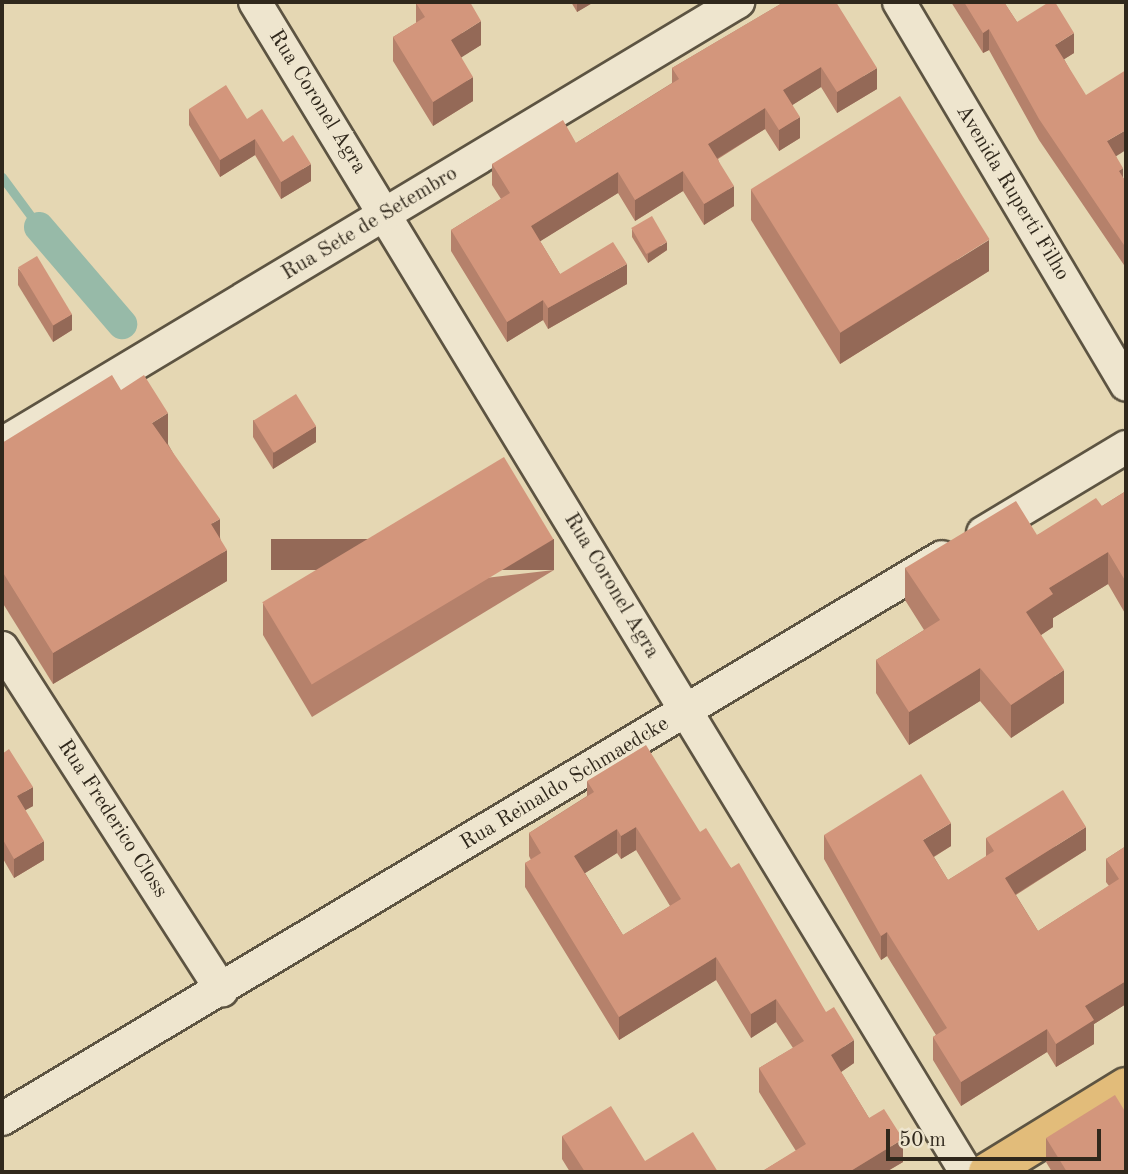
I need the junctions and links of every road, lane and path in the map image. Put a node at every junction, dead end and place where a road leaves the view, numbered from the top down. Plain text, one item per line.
1 (254, 2) edge
2 (738, 2) edge
3 (898, 2) edge
4 (387, 215) junction
5 (1126, 385) edge
6 (2, 444) edge
7 (1126, 447) edge
8 (2, 648) edge
9 (686, 711) junction
10 (222, 991) junction
11 (1126, 1087) edge
12 (2, 1119) edge
13 (965, 1172) edge
14 (988, 1172) edge

1 - 4 street, Rua Coronel Agra
2 - 4 street, Rua Sete de Setembro
3 - 5 street, Avenida Ruperti Filho
4 - 6 street, Rua Sete de Setembro
4 - 9 street, Rua Coronel Agra
7 - 9 street, Rua Reinaldo Schmaedcke
8 - 10 street, Rua Frederico Closs
9 - 10 street, Rua Reinaldo Schmaedcke
9 - 13 street, Rua Coronel Agra
10 - 12 street, Rua Reinaldo Schmaedcke
11 - 14 main road

